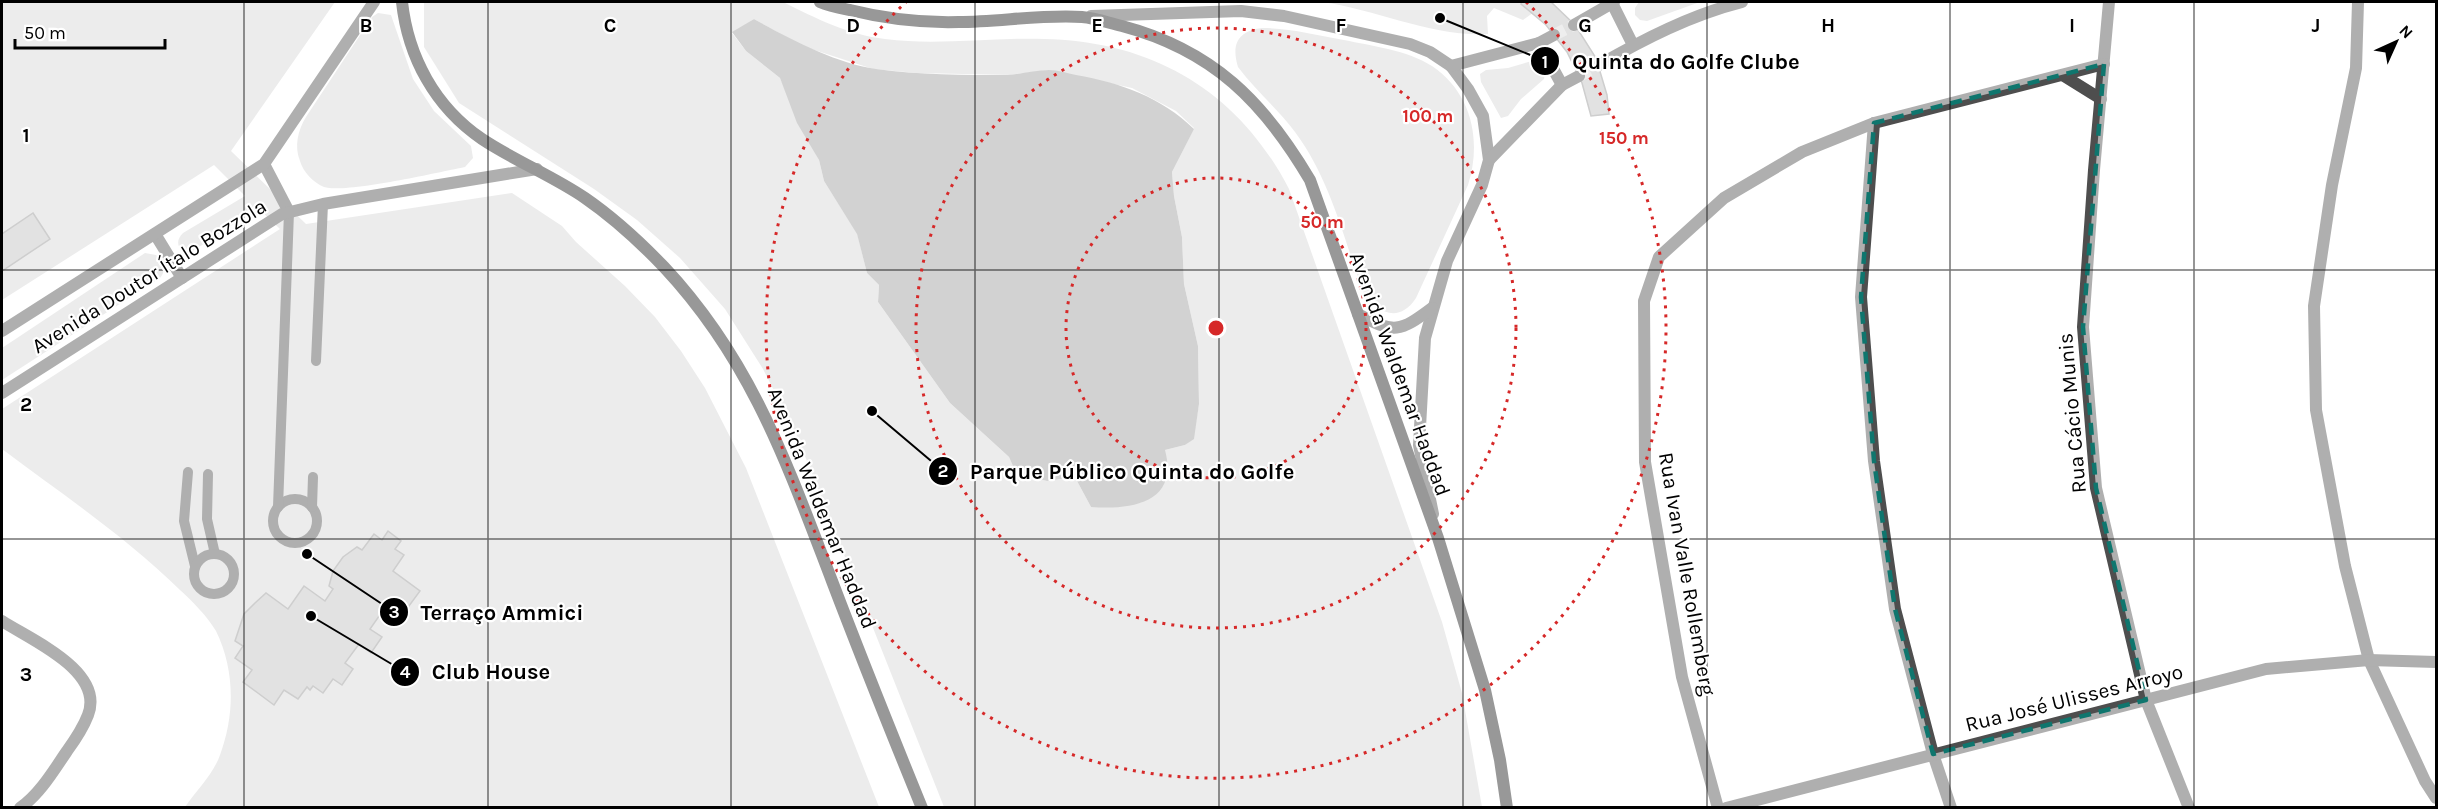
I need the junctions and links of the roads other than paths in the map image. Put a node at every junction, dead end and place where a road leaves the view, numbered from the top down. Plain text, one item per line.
1 (374, 2) edge
2 (402, 2) edge
3 (820, 2) edge
4 (1613, 2) edge
5 (1742, 2) edge
6 (2109, 2) edge
7 (2358, 2) edge
8 (1083, 17) junction
9 (1574, 25) tunnel mouth
10 (1554, 35) tunnel mouth
11 (1539, 42) junction
12 (1633, 45) junction
13 (2104, 64) junction
14 (1599, 65) tunnel mouth
15 (1451, 66) junction
16 (1579, 76) tunnel mouth
17 (2064, 76) junction
18 (1562, 85) junction
19 (2101, 99) junction
20 (1874, 123) junction
21 (1489, 160) junction
22 (264, 164) junction
23 (537, 169) junction
24 (323, 204) junction
25 (289, 212) junction
26 (155, 234) junction
27 (182, 278) junction
28 (1432, 308) junction
29 (1358, 314) junction
30 (2, 332) edge
31 (316, 361) dead end
32 (2, 393) edge
33 (188, 472) dead end
34 (208, 474) dead end
35 (313, 477) dead end
36 (278, 507) junction
37 (312, 507) junction
38 (1438, 538) junction
39 (215, 554) junction
40 (195, 566) junction
41 (2, 621) edge
42 (2369, 660) junction
43 (2436, 662) edge
44 (2146, 700) junction
45 (1933, 754) junction
46 (2436, 798) edge
47 (20, 807) edge
48 (922, 807) edge
49 (1507, 807) edge
50 (1718, 807) edge
51 (1726, 807) edge
52 (1951, 807) edge
53 (2189, 807) edge

1 - 22 street, Avenida Doutor Ítalo Bozzola
2 - 23 main road, Avenida Waldemar Haddad
3 - 8 main road, Avenida Waldemar Haddad
4 - 9 street
4 - 12 street
5 - 12 street
6 - 13 street, Rua Cácio Munis
7 - 42 street
8 - 15 street
8 - 29 main road, Avenida Waldemar Haddad
10 - 11 street
11 - 15 street
11 - 18 street
12 - 14 street
13 - 17 street, Rua Ivan Valle Rollemberg
13 - 19 street, Rua Cácio Munis
15 - 21 street
16 - 18 street
17 - 19 street
17 - 20 street, Rua Ivan Valle Rollemberg
18 - 21 street
19 - 44 street, Rua Cácio Munis
20 - 45 street
20 - 50 street, Rua Ivan Valle Rollemberg
21 - 28 street
22 - 25 street
22 - 26 street, Avenida Doutor Ítalo Bozzola
23 - 24 street, Avenida Doutor Ítalo Bozzola
23 - 48 main road, Avenida Waldemar Haddad
24 - 25 street, Avenida Doutor Ítalo Bozzola
24 - 31 lane
25 - 27 street, Avenida Doutor Ítalo Bozzola
25 - 36 lane
26 - 27 street
26 - 30 street, Avenida Doutor Ítalo Bozzola
27 - 32 street, Avenida Doutor Ítalo Bozzola
28 - 29 street
28 - 38 street
29 - 38 main road, Avenida Waldemar Haddad
33 - 40 lane
34 - 39 lane
35 - 37 lane
36 - 37 lane
36 - 37 lane
38 - 49 main road, Avenida Waldemar Haddad
39 - 40 lane
39 - 40 lane
41 - 47 street
42 - 43 street, Rua José Ulisses Arroyo
42 - 44 street, Rua José Ulisses Arroyo
42 - 46 street
44 - 45 street, Rua José Ulisses Arroyo
44 - 53 street, Rua Cácio Munis
45 - 51 street, Rua José Ulisses Arroyo
45 - 52 street

